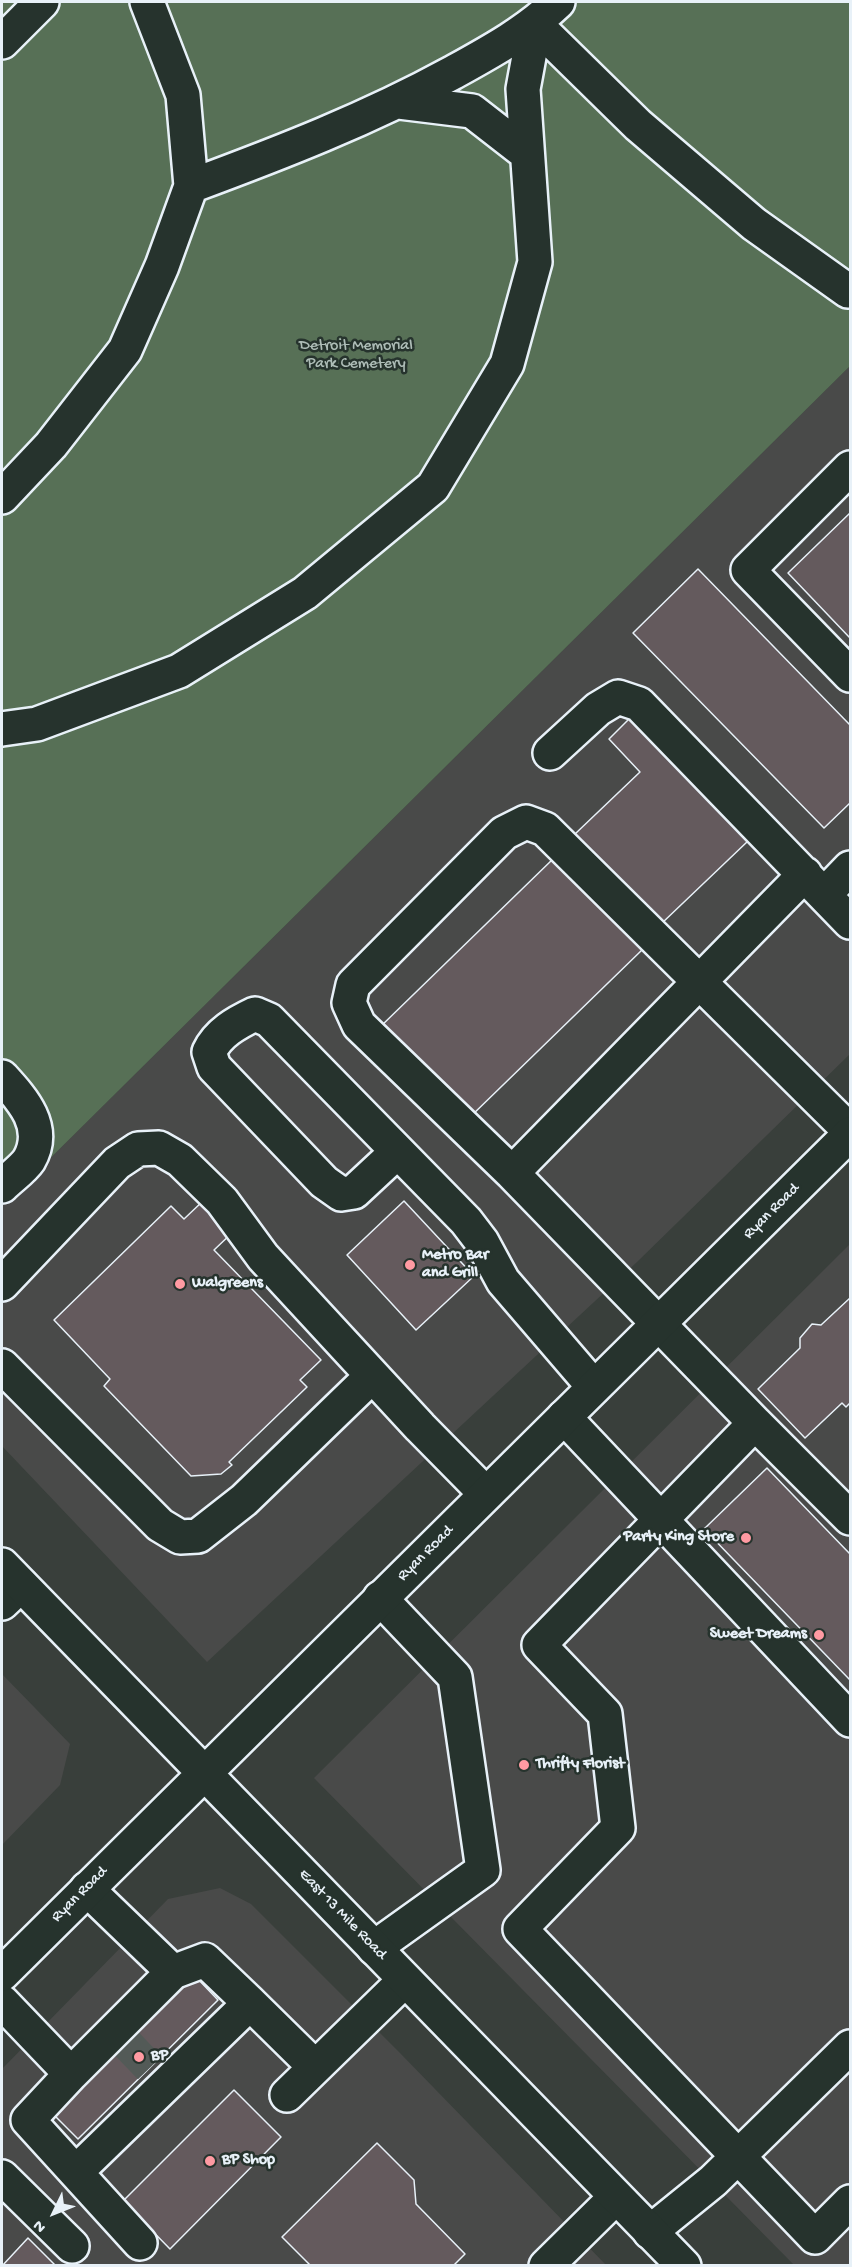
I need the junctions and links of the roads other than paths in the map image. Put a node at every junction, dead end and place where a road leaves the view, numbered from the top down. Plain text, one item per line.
1 (42, 2) edge
2 (147, 2) edge
3 (558, 2) edge
4 (535, 24) junction
5 (2, 42) edge
6 (399, 102) junction
7 (526, 153) junction
8 (191, 186) junction
9 (850, 289) edge
10 (850, 468) edge
11 (2, 497) edge
12 (850, 675) edge
13 (2, 729) edge
14 (550, 753) dead end
15 (850, 868) edge
16 (814, 884) junction
17 (850, 922) edge
18 (700, 982) junction
19 (2, 1077) edge
20 (850, 1133) edge
21 (397, 1152) junction
22 (512, 1173) junction
23 (2, 1186) edge
24 (2, 1284) edge
25 (659, 1323) junction
26 (2, 1366) edge
27 (372, 1376) junction
28 (594, 1387) junction
29 (564, 1417) junction
30 (755, 1424) junction
31 (486, 1494) junction
32 (850, 1518) edge
33 (661, 1521) junction
34 (8, 1584) edge
35 (380, 1598) junction
36 (850, 1720) edge
37 (205, 1772) junction
38 (87, 1889) junction
39 (374, 1948) junction
40 (173, 1972) junction
41 (2, 1979) edge
42 (405, 1980) junction
43 (249, 2003) junction
44 (850, 2047) edge
45 (314, 2066) junction
46 (71, 2074) junction
47 (287, 2095) dead end
48 (738, 2157) junction
49 (76, 2172) junction
50 (2, 2177) edge
51 (616, 2198) junction
52 (850, 2202) edge
53 (650, 2232) junction
54 (140, 2243) dead end
55 (72, 2246) dead end
56 (546, 2265) edge
57 (684, 2265) edge

1 - 5 main road
2 - 8 main road
3 - 4 main road
4 - 6 main road
4 - 7 main road
4 - 9 main road
6 - 7 main road
6 - 8 main road
7 - 13 main road
8 - 11 main road
10 - 12 main road
14 - 16 main road
15 - 16 main road
16 - 17 main road
16 - 18 main road
18 - 20 main road
18 - 22 main road
18 - 22 main road
19 - 23 main road
20 - 25 main road, Ryan Road
21 - 21 main road
21 - 28 main road
22 - 25 main road
24 - 27 main road
25 - 28 main road, Ryan Road
25 - 30 main road
26 - 27 main road
27 - 31 main road
28 - 29 main road, Ryan Road
29 - 31 main road, Ryan Road
29 - 33 main road
30 - 32 main road
30 - 33 main road
31 - 35 main road, Ryan Road
33 - 36 main road
33 - 48 main road
34 - 37 main road, East 13 Mile Road
35 - 37 main road, Ryan Road
35 - 39 main road
37 - 38 main road, Ryan Road
37 - 39 main road, East 13 Mile Road
38 - 40 main road
38 - 41 main road, Ryan Road
39 - 42 main road, East 13 Mile Road
40 - 43 main road
40 - 46 main road
41 - 46 main road
42 - 45 main road
42 - 51 main road, East 13 Mile Road
43 - 45 main road
43 - 49 main road
44 - 48 main road
45 - 47 main road
46 - 49 main road
48 - 52 main road
48 - 53 main road
49 - 54 main road
50 - 55 main road
51 - 53 main road, East 13 Mile Road
51 - 56 main road
53 - 57 main road, East 13 Mile Road

